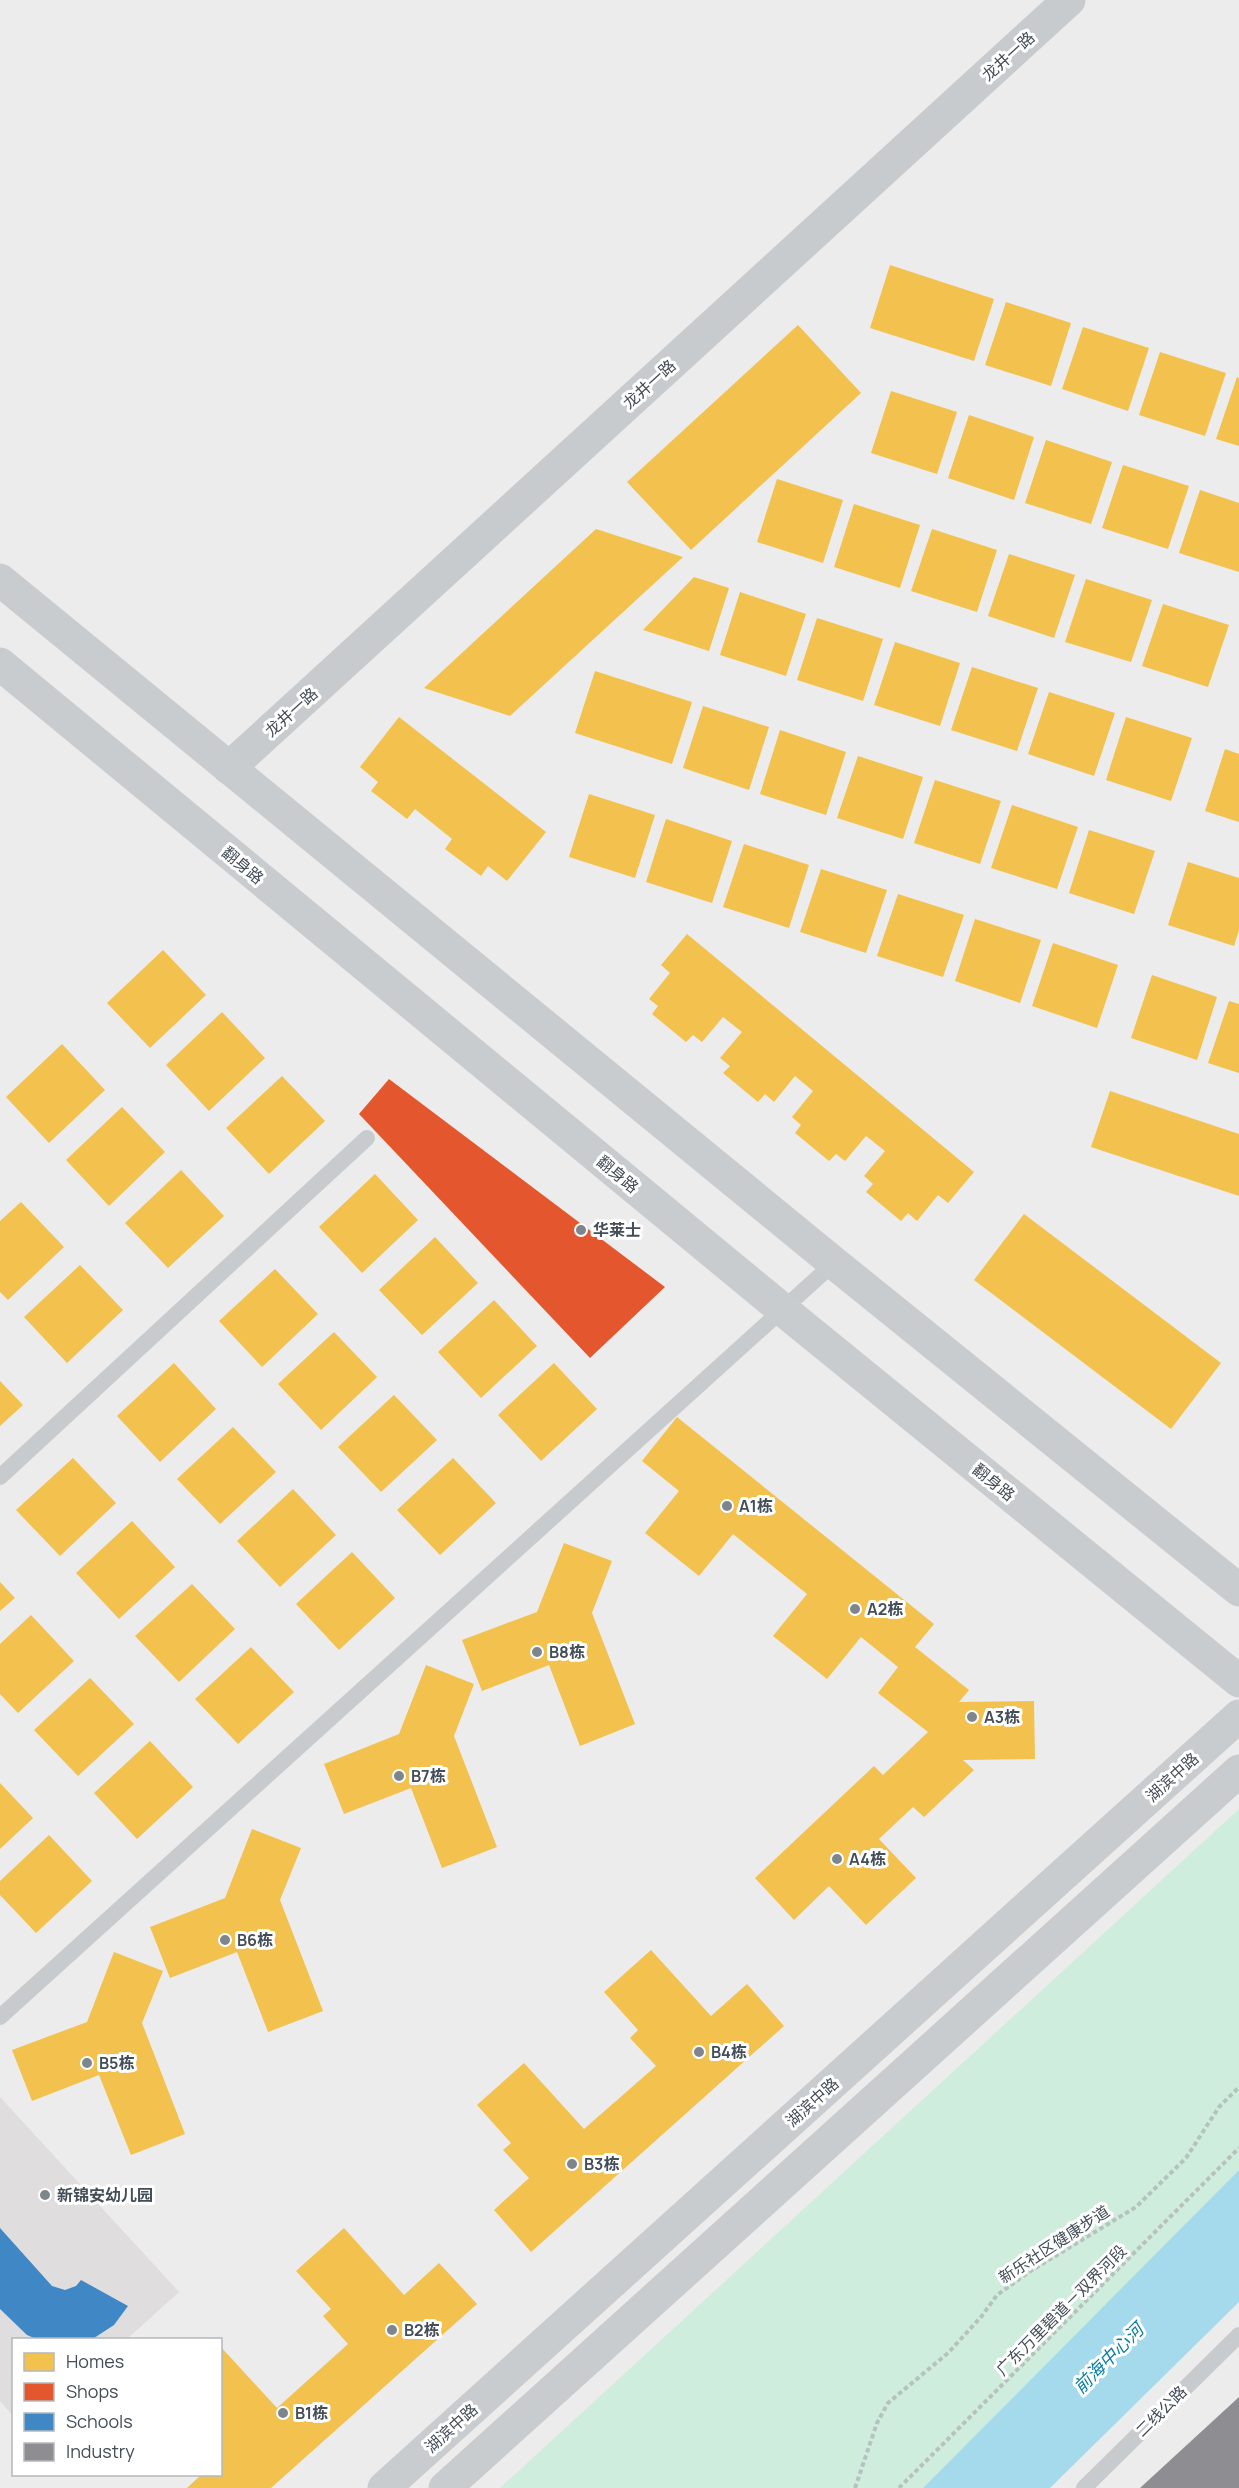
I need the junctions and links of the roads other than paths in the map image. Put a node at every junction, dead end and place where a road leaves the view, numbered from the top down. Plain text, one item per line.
1 (1070, 0) edge
2 (0, 580) edge
3 (0, 664) edge
4 (229, 768) junction
5 (367, 1138) dead end
6 (834, 1263) junction
7 (783, 1310) junction
8 (0, 1478) edge
9 (1239, 1590) edge
10 (1239, 1681) edge
11 (1239, 1716) edge
12 (1239, 1771) edge
13 (0, 2017) edge
14 (1239, 2335) edge
15 (384, 2488) edge
16 (445, 2488) edge
17 (1084, 2488) edge

1 - 4 street, 龙井一路
2 - 4 main road
3 - 7 main road, 翻身路
4 - 6 main road
5 - 8 lane
6 - 7 lane
6 - 9 main road
7 - 10 main road, 翻身路
7 - 13 lane
11 - 15 main road, 湖滨中路
12 - 16 main road
14 - 17 lane, 二线公路

